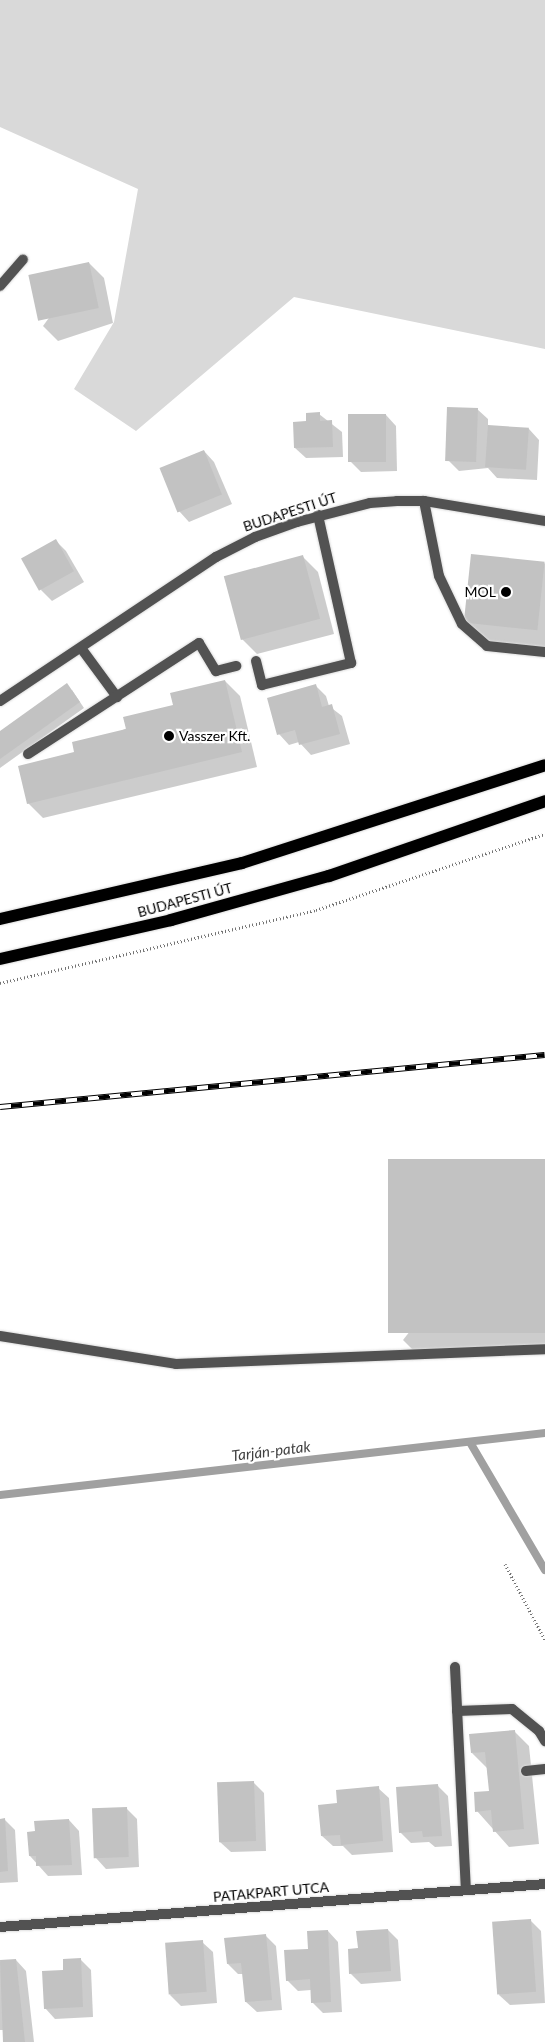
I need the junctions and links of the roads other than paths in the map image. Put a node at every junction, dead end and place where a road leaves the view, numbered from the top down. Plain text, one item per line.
1 (22, 260) dead end
2 (0, 286) edge
3 (424, 501) junction
4 (318, 515) junction
5 (545, 521) edge
6 (81, 648) junction
7 (545, 652) edge
8 (256, 661) dead end
9 (236, 666) dead end
10 (117, 697) junction
11 (0, 701) edge
12 (28, 754) dead end
13 (545, 765) edge
14 (545, 801) edge
15 (0, 920) edge
16 (0, 959) edge
17 (0, 1336) edge
18 (545, 1350) edge
19 (455, 1667) dead end
20 (457, 1711) junction
21 (545, 1741) edge
22 (545, 1770) edge
23 (526, 1771) dead end
24 (545, 1884) edge
25 (466, 1890) junction
26 (0, 1927) edge

1 - 2 street
3 - 4 street, BUDAPESTI ÚT
3 - 5 street, BUDAPESTI ÚT
3 - 7 street
4 - 6 street, BUDAPESTI ÚT
4 - 8 street
6 - 10 street
6 - 11 street, BUDAPESTI ÚT
9 - 10 street
10 - 12 street
13 - 15 main road, BUDAPESTI ÚT
14 - 16 main road, BUDAPESTI ÚT
17 - 18 street
19 - 20 street
20 - 21 street
20 - 25 street
22 - 23 street
24 - 25 street, PATAKPART UTCA
25 - 26 street, PATAKPART UTCA

